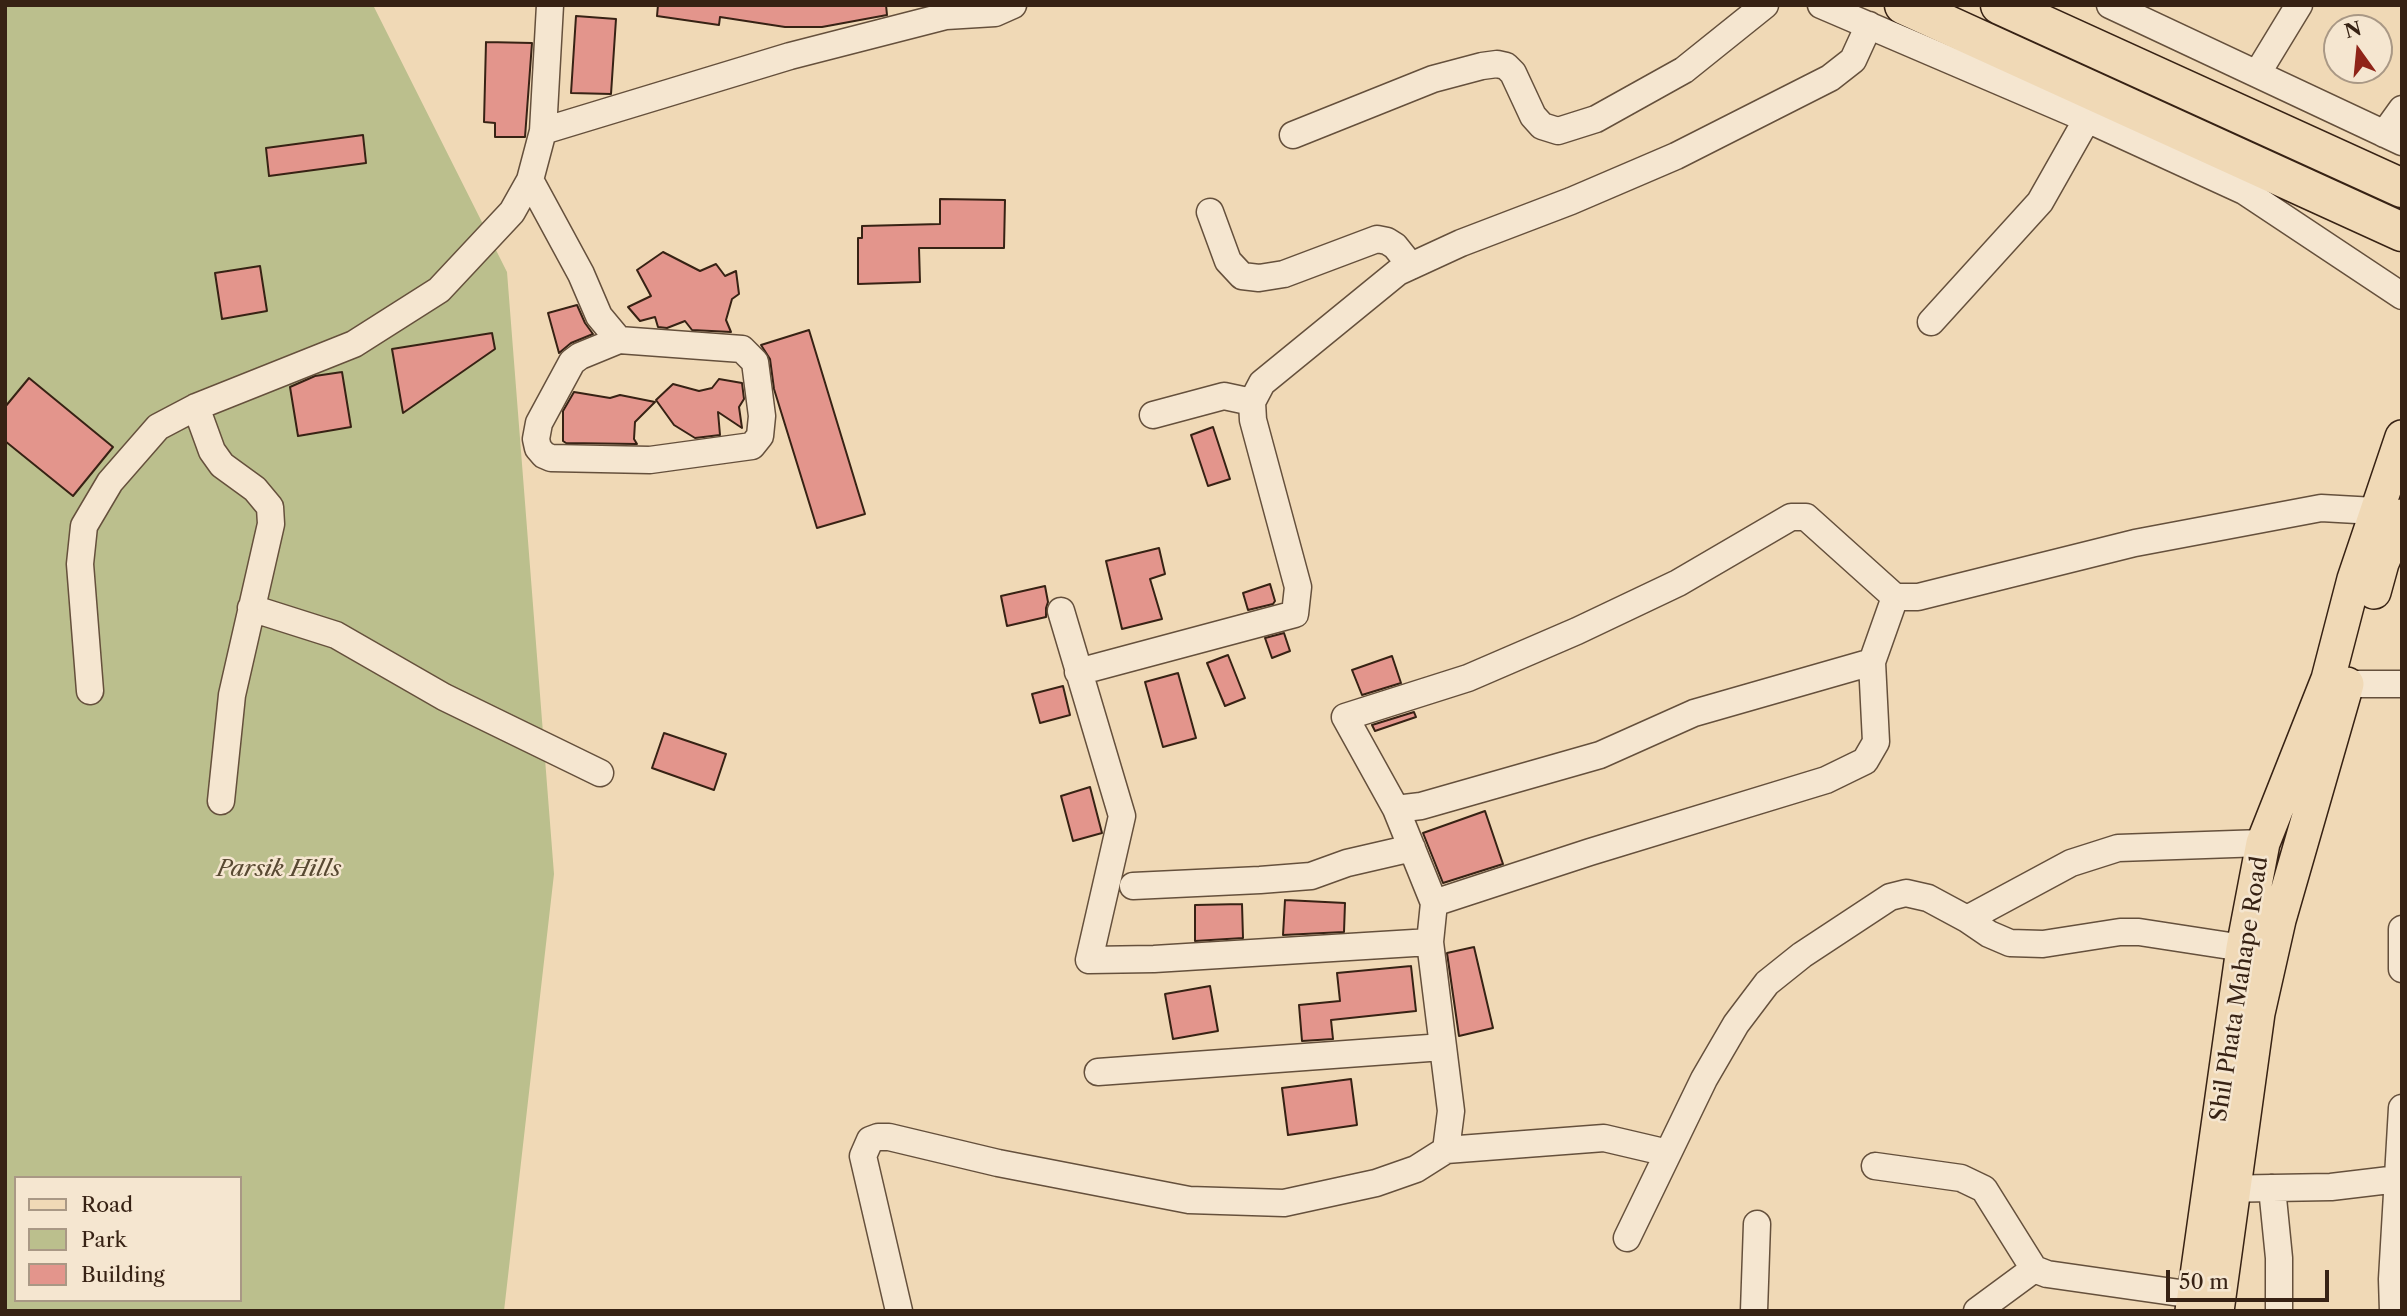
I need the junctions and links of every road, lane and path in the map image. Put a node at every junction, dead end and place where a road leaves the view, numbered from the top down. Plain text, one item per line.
1 (551, 5) edge
2 (1013, 5) edge
3 (1765, 5) edge
4 (1821, 5) edge
5 (1904, 5) edge
6 (2000, 5) edge
7 (2110, 5) edge
8 (2300, 5) edge
9 (1868, 25) junction
10 (2257, 74) junction
11 (2402, 109) edge
12 (2087, 119) junction
13 (543, 131) junction
14 (1293, 135) dead end
15 (2393, 138) edge
16 (530, 180) junction
17 (2402, 188) edge
18 (1210, 212) dead end
19 (2399, 230) edge
20 (1411, 266) junction
21 (2402, 296) edge
22 (1931, 322) dead end
23 (619, 340) junction
24 (1252, 402) junction
25 (196, 407) junction
26 (1153, 415) dead end
27 (2402, 438) edge
28 (2389, 513) edge
29 (1895, 597) junction
30 (251, 608) junction
31 (1061, 611) dead end
32 (1872, 662) junction
33 (1078, 672) junction
34 (2338, 681) junction
35 (2402, 684) edge
36 (90, 691) dead end
37 (600, 773) dead end
38 (220, 802) dead end
39 (1396, 808) junction
40 (2263, 843) junction
41 (1412, 848) junction
42 (1133, 886) dead end
43 (1434, 903) junction
44 (1968, 919) junction
45 (2402, 929) edge
46 (1430, 942) junction
47 (2244, 948) junction
48 (2402, 969) edge
49 (1443, 1047) junction
50 (1098, 1072) dead end
51 (2402, 1108) edge
52 (1446, 1150) junction
53 (1668, 1153) junction
54 (1875, 1166) dead end
55 (2398, 1180) junction
56 (2272, 1188) junction
57 (2221, 1189) junction
58 (1757, 1224) dead end
59 (1627, 1238) dead end
60 (2034, 1269) junction
61 (2201, 1306) edge
62 (899, 1311) edge
63 (1754, 1311) edge
64 (1977, 1311) edge
65 (2279, 1311) edge
66 (2393, 1311) edge

1 - 13 street
2 - 13 street
3 - 14 street
4 - 9 street
5 - 19 highway
6 - 17 highway
7 - 10 street
8 - 10 street
9 - 12 street
9 - 20 street
10 - 15 street
11 - 15 street
12 - 21 street
12 - 22 street
13 - 16 street
16 - 23 street
16 - 25 street
18 - 20 street
20 - 24 street
23 - 23 street
24 - 26 street
24 - 33 street
25 - 30 street
25 - 36 street
27 - 28 main road, Shil Phata Mahape Road
28 - 29 street
28 - 34 main road, Shil Phata Mahape Road
29 - 32 street
29 - 39 street
30 - 37 street
30 - 38 street
31 - 33 street
32 - 39 street
32 - 43 street
33 - 46 street
34 - 35 street
34 - 40 main road, Shil Phata Mahape Road
34 - 57 main road, Shil Phata Mahape Road
39 - 41 street
40 - 44 street
40 - 47 main road, Shil Phata Mahape Road
41 - 42 street
41 - 43 street
43 - 46 street
44 - 47 street
44 - 53 street
45 - 48 street
46 - 49 street
47 - 57 main road, Shil Phata Mahape Road
49 - 50 street
49 - 52 street
51 - 55 street
52 - 53 street
52 - 62 street
53 - 59 street
54 - 60 street
55 - 56 street
55 - 66 street
56 - 57 street
56 - 65 street
57 - 61 main road, Shil Phata Mahape Road
58 - 63 street
60 - 61 street
60 - 64 street

